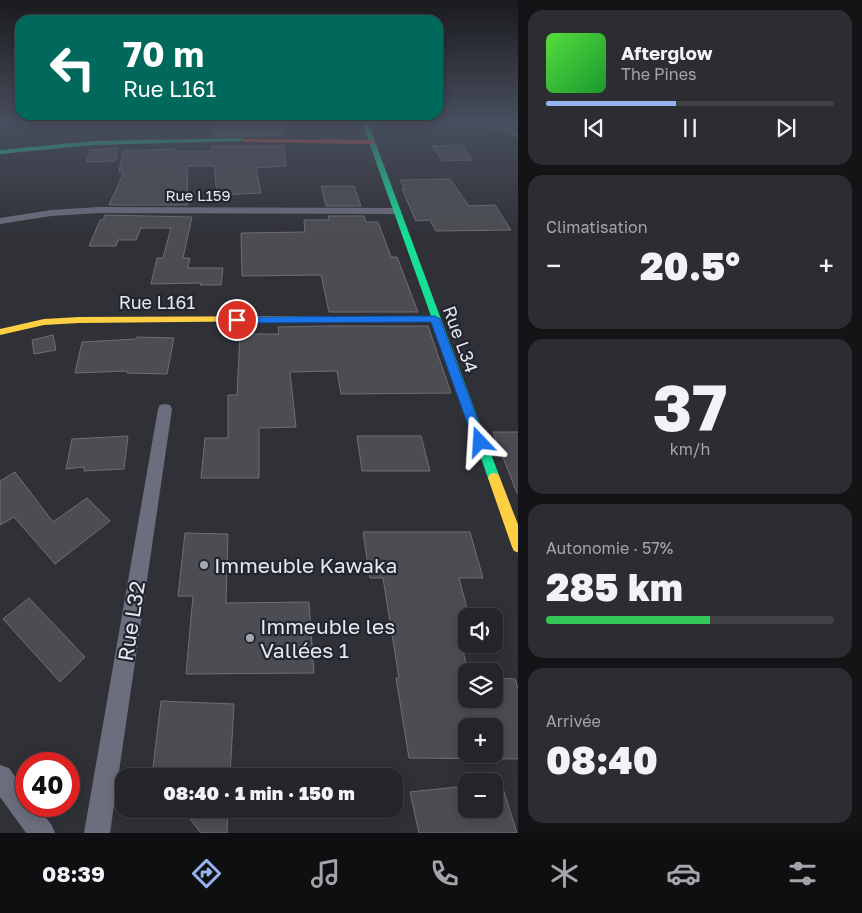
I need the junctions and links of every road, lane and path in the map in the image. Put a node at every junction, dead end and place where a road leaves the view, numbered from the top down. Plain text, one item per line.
1 (378, 159) edge
2 (397, 211) junction
3 (0, 220) edge
4 (435, 319) junction
5 (0, 332) edge
6 (165, 409) dead end
7 (518, 547) edge
8 (0, 777) edge
9 (42, 833) edge
10 (97, 833) edge

1 - 2 street, Rue L34
2 - 3 street, Rue L159
2 - 4 street, Rue L34
4 - 5 street, Rue L161
4 - 7 street, Rue L34
6 - 10 street, Rue L32
8 - 9 street

